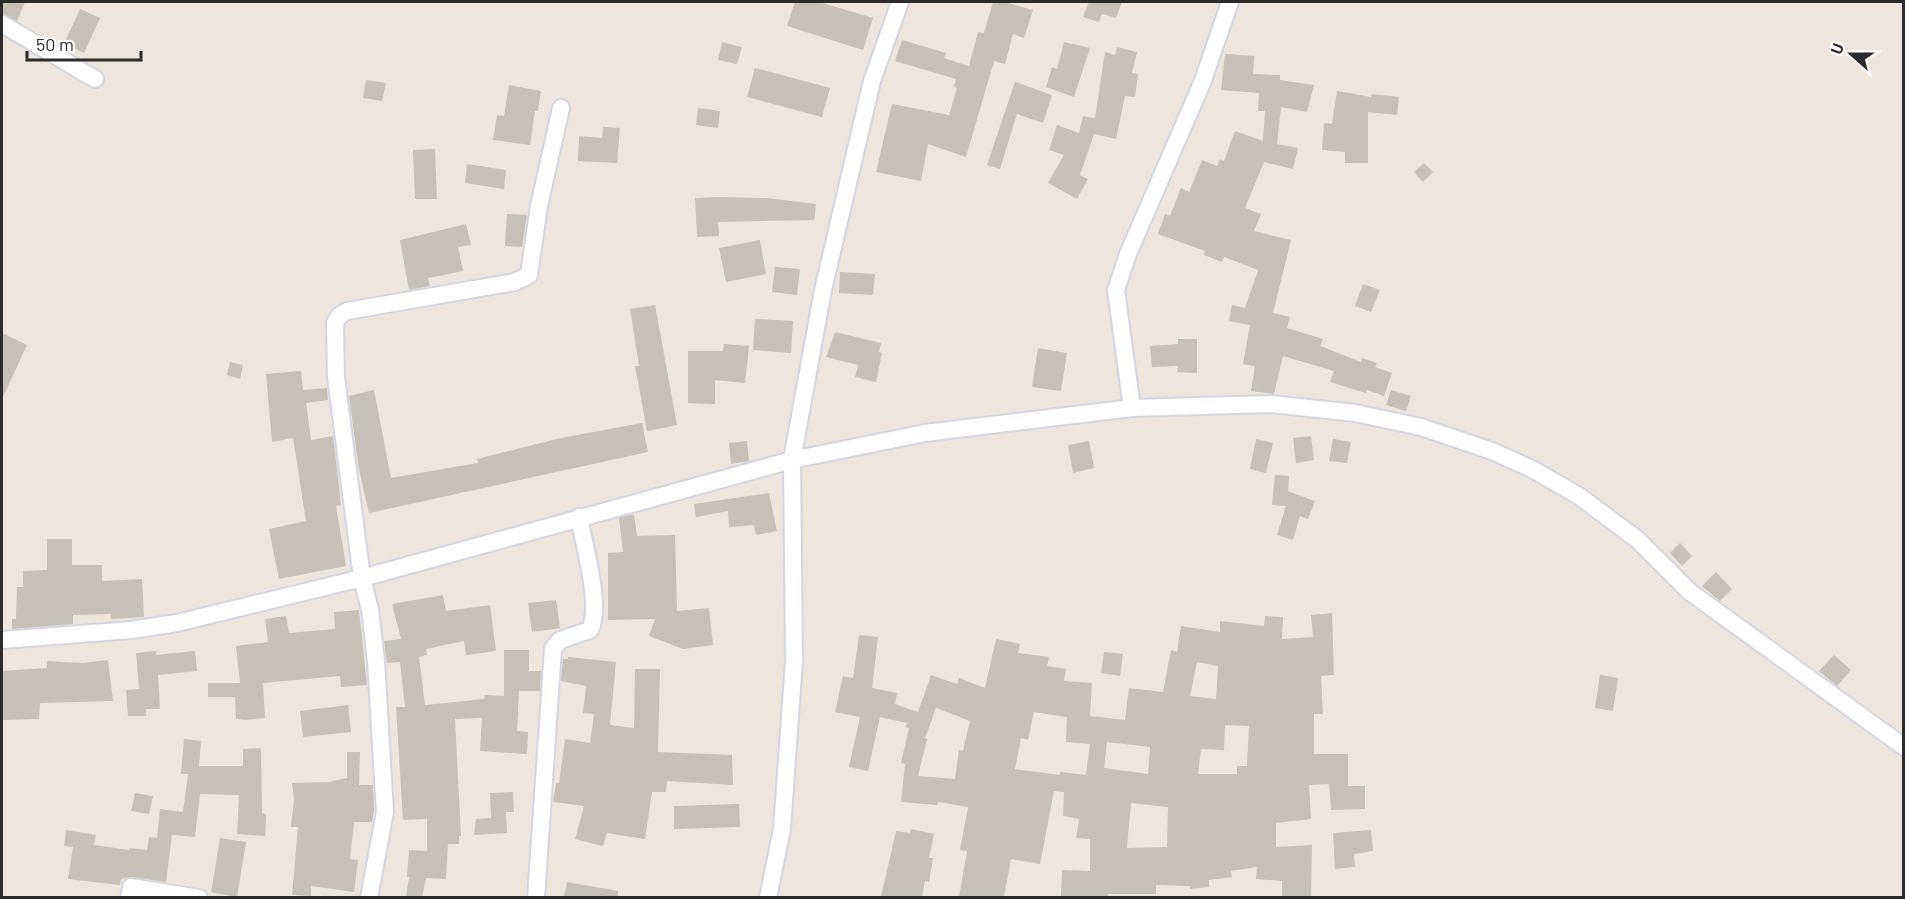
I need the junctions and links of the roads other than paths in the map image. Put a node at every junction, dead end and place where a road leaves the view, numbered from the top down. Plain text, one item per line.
1 (900, 2) edge
2 (1230, 2) edge
3 (2, 24) edge
4 (95, 79) dead end
5 (561, 108) dead end
6 (1132, 408) junction
7 (792, 460) junction
8 (579, 517) junction
9 (363, 578) junction
10 (2, 640) edge
11 (1904, 747) edge
12 (129, 897) edge
13 (199, 897) edge
14 (369, 897) edge
15 (536, 897) edge
16 (768, 897) edge

1 - 7 street
2 - 6 street
3 - 4 street
5 - 9 street
6 - 7 street
6 - 11 street
7 - 8 street
7 - 16 street
8 - 9 street
8 - 15 street
9 - 10 street
9 - 14 street
12 - 13 street

